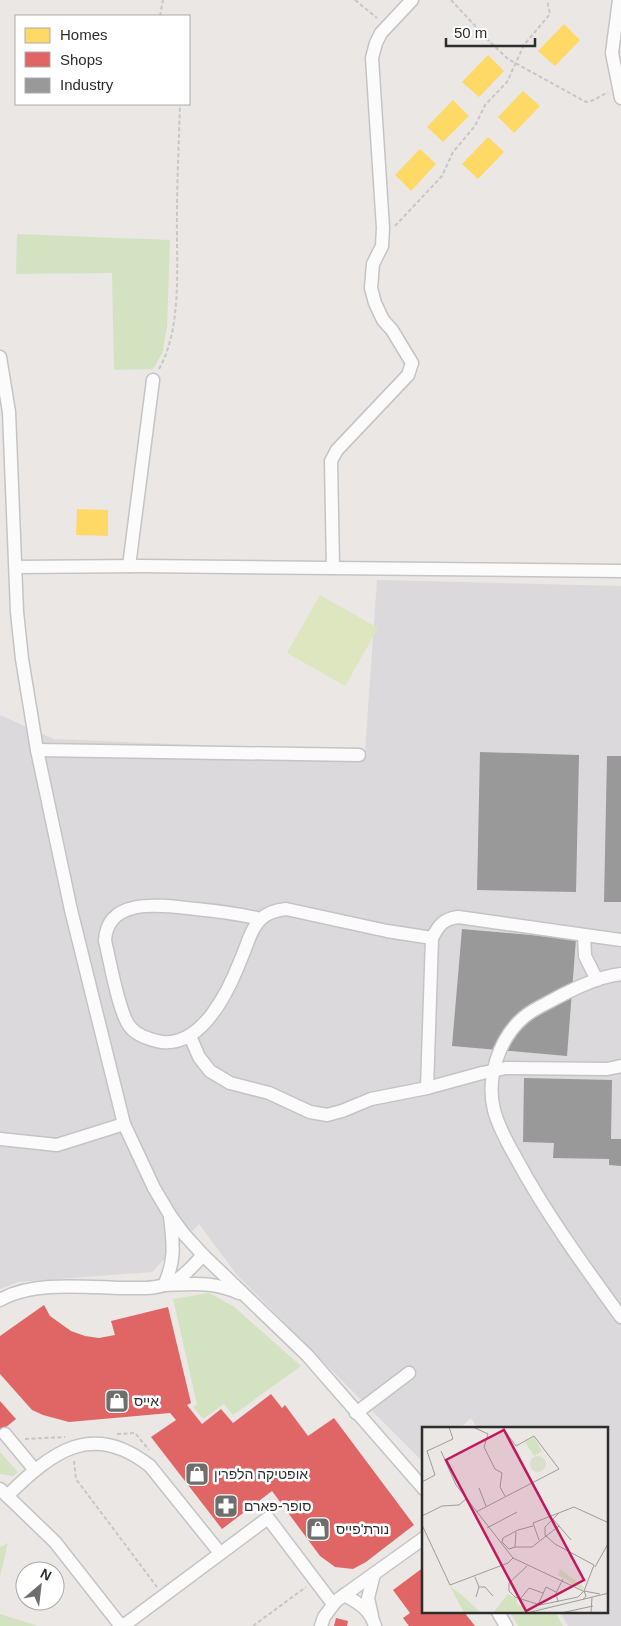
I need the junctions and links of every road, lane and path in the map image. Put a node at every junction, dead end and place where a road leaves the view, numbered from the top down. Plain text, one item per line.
1 (163, 0) edge
2 (355, 0) edge
3 (412, 0) edge
4 (451, 0) edge
5 (547, 0) edge
6 (619, 0) edge
7 (160, 15) edge
8 (387, 26) junction
9 (515, 63) junction
10 (620, 92) edge
11 (180, 105) edge
12 (382, 238) junction
13 (0, 357) edge
14 (153, 380) joint
15 (4, 413) edge
16 (129, 566) junction
17 (16, 567) junction
18 (333, 568) junction
19 (621, 571) edge
20 (37, 750) junction
21 (359, 755) dead end
22 (261, 919) junction
23 (584, 935) junction
24 (432, 938) junction
25 (621, 940) edge
26 (621, 974) edge
27 (597, 980) junction
28 (190, 1036) junction
29 (621, 1066) edge
30 (494, 1070) junction
31 (428, 1088) junction
32 (124, 1124) junction
33 (0, 1139) edge
34 (170, 1215) junction
35 (203, 1256) junction
36 (164, 1285) junction
37 (246, 1296) junction
38 (0, 1300) edge
39 (621, 1317) edge
40 (410, 1373) dead end
41 (356, 1413) junction
42 (5, 1434) dead end
43 (73, 1447) junction
44 (34, 1469) junction
45 (422, 1487) edge
46 (4, 1492) edge
47 (422, 1539) edge
48 (220, 1553) junction
49 (374, 1574) junction
50 (315, 1580) junction
51 (344, 1595) junction
52 (164, 1596) junction
53 (333, 1604) junction
54 (499, 1614) edge
55 (373, 1621) edge
56 (123, 1626) edge
57 (253, 1626) edge
58 (322, 1626) edge
59 (506, 1626) edge

1 - 7 path
2 - 8 path
3 - 8 street
4 - 9 path
5 - 9 path
6 - 10 street
8 - 12 street
9 - 10 path
9 - 12 path
11 - 14 path
12 - 18 street
13 - 15 street
14 - 16 street
15 - 17 street
16 - 17 street
16 - 18 street
17 - 20 street
18 - 19 street
20 - 21 street
20 - 32 street
22 - 24 street
22 - 28 street
22 - 28 street
23 - 24 street
23 - 25 street
23 - 27 street
24 - 31 street
26 - 27 street
27 - 30 street
28 - 31 street
29 - 30 street
30 - 31 street
30 - 39 street
32 - 33 street
32 - 34 street
34 - 35 street
34 - 36 street
35 - 36 street
35 - 37 street
36 - 37 street
36 - 38 street
37 - 41 street
40 - 41 street
41 - 45 street
42 - 44 street
43 - 44 street
43 - 48 street
43 - 52 path
44 - 46 street
46 - 56 street
47 - 49 street
48 - 50 street
48 - 52 street
49 - 51 street
49 - 55 street
50 - 53 street
50 - 57 path
51 - 53 street
51 - 55 street
52 - 56 street
53 - 58 street
54 - 59 street

